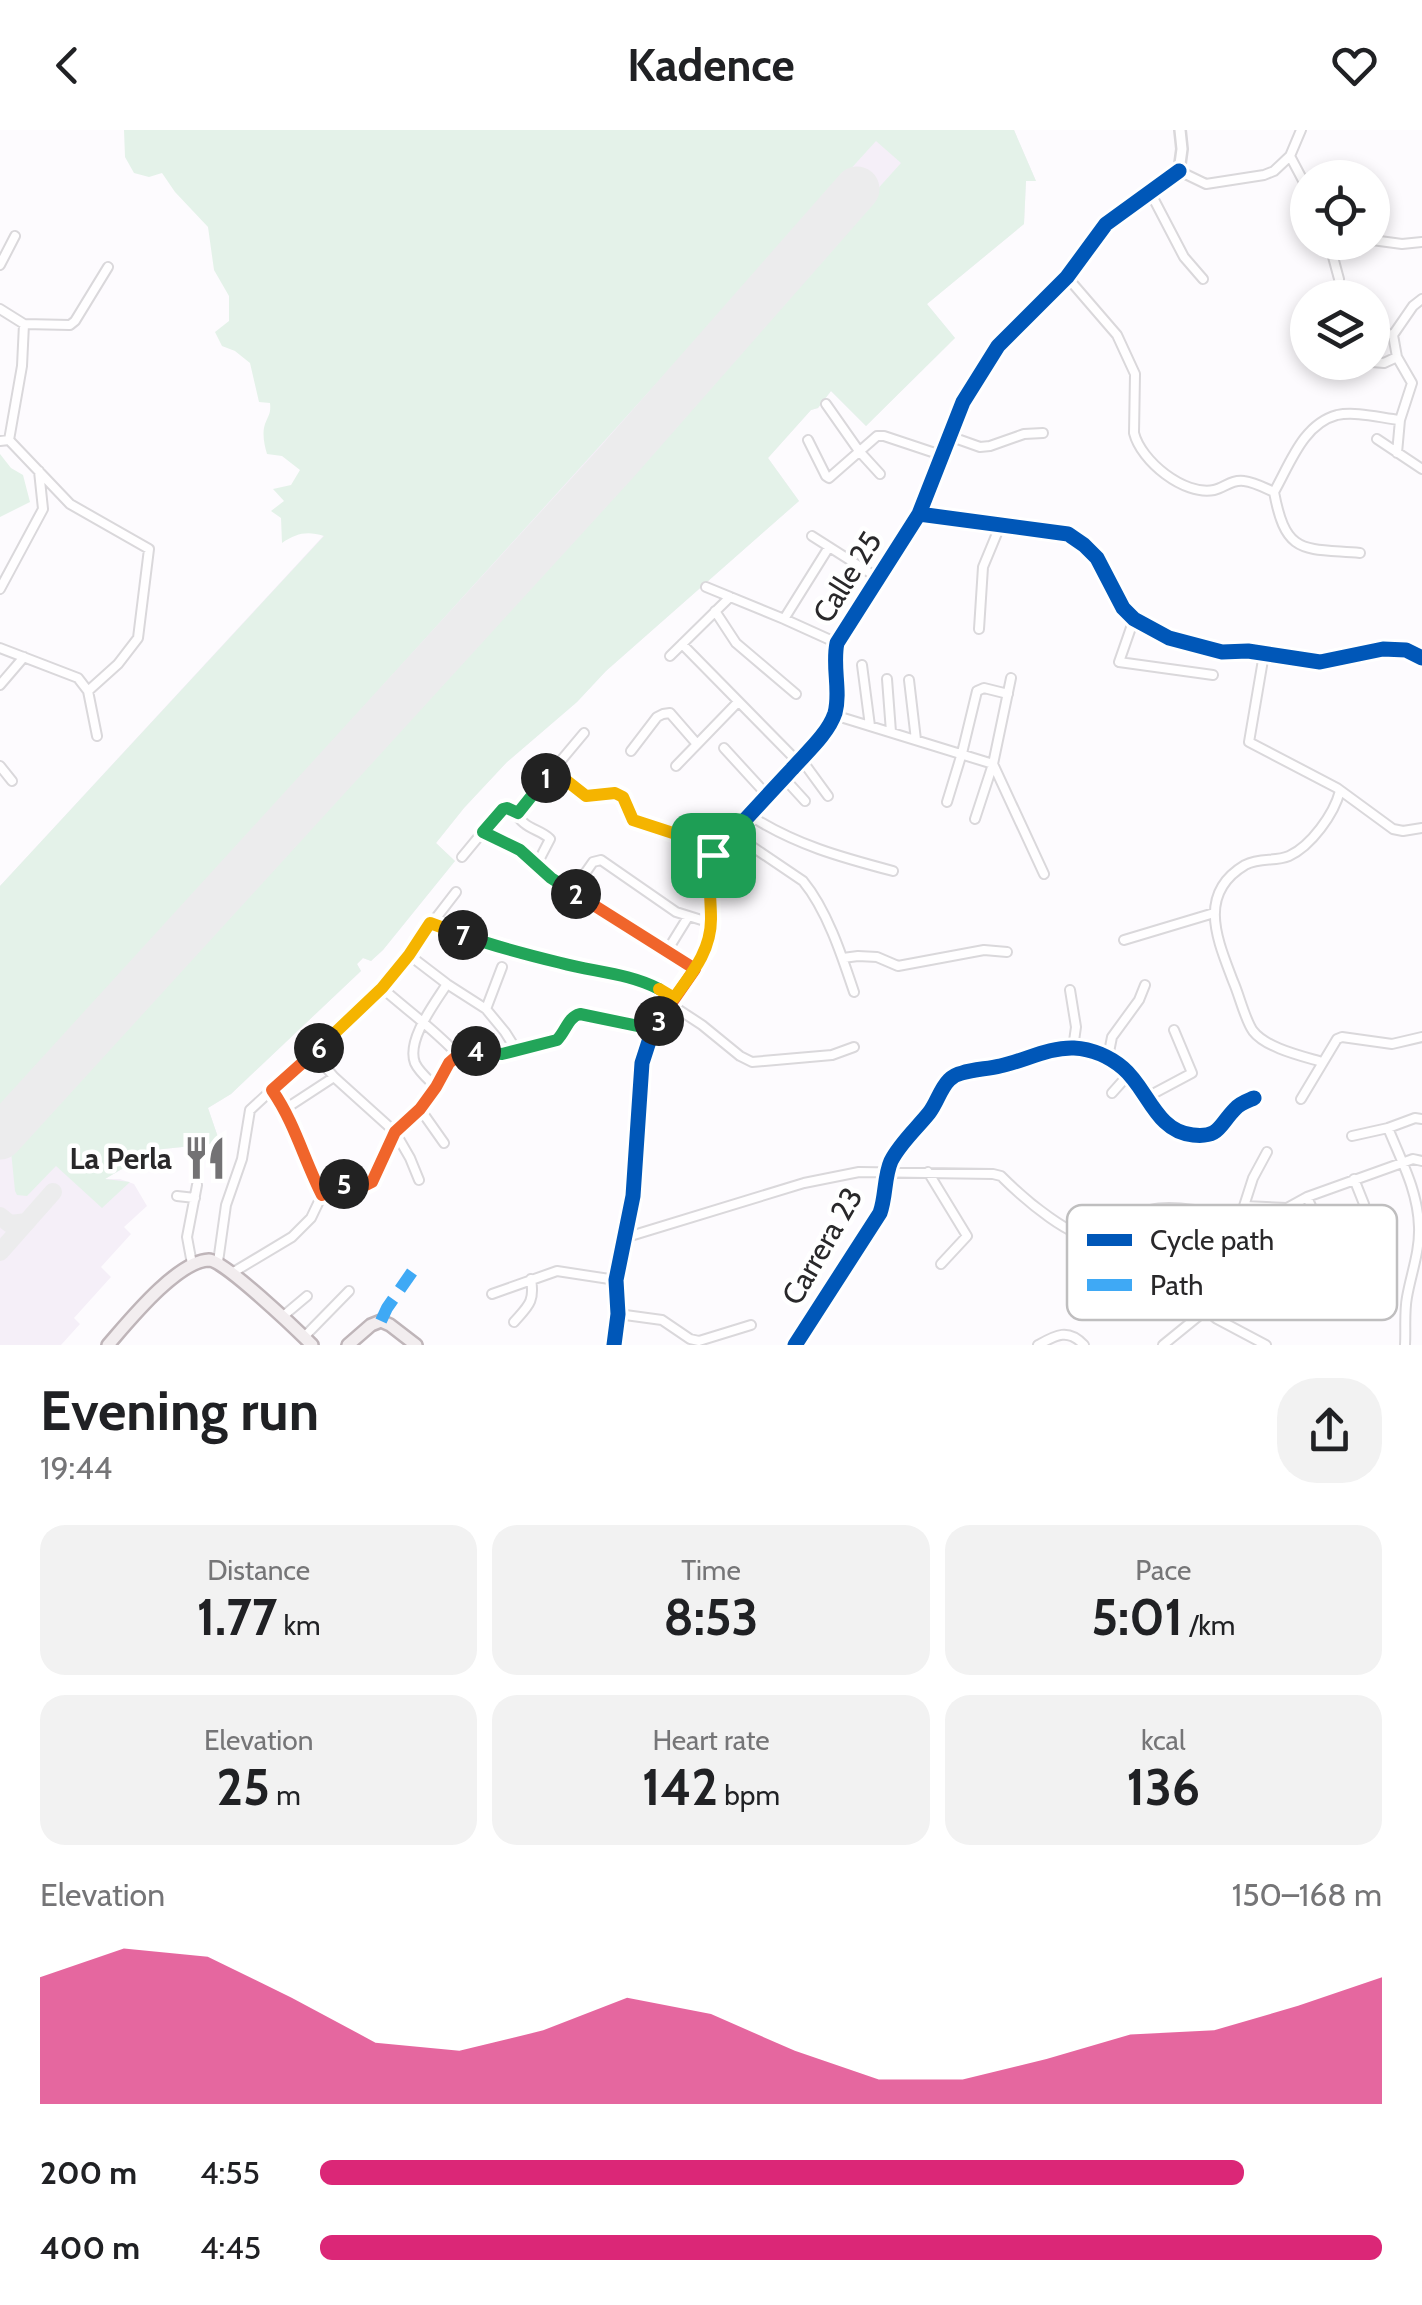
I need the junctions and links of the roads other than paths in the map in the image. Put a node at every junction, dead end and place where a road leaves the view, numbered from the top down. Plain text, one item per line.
1 (1180, 130) edge
2 (1301, 130) edge
3 (1290, 156) junction
4 (1292, 160) edge
5 (1179, 171) junction
6 (1149, 190) junction
7 (15, 236) dead end
8 (1390, 242) edge
9 (1422, 242) edge
10 (1334, 260) edge
11 (0, 266) edge
12 (108, 267) dead end
13 (1068, 277) junction
14 (1203, 279) dead end
15 (1339, 279) dead end
16 (1422, 299) edge
17 (0, 309) edge
18 (24, 324) junction
19 (1390, 334) edge
20 (1393, 334) junction
21 (1396, 357) junction
22 (1390, 360) edge
23 (826, 404) dead end
24 (1400, 420) junction
25 (1043, 433) dead end
26 (949, 436) junction
27 (1376, 439) dead end
28 (4, 440) edge
29 (808, 440) dead end
30 (860, 450) junction
31 (1396, 453) junction
32 (942, 455) junction
33 (1422, 470) edge
34 (39, 471) junction
35 (880, 474) dead end
36 (1274, 492) junction
37 (919, 514) junction
38 (1000, 526) junction
39 (812, 536) dead end
40 (829, 548) junction
41 (1360, 553) dead end
42 (878, 578) junction
43 (706, 588) dead end
44 (0, 590) edge
45 (730, 597) junction
46 (716, 612) junction
47 (784, 618) junction
48 (1134, 618) junction
49 (978, 629) dead end
50 (837, 643) junction
51 (682, 644) junction
52 (0, 648) edge
53 (1264, 654) junction
54 (670, 656) dead end
55 (24, 657) junction
56 (1422, 658) edge
57 (862, 664) dead end
58 (1213, 675) dead end
59 (1012, 678) dead end
60 (887, 679) dead end
61 (910, 680) dead end
62 (0, 686) edge
63 (88, 690) junction
64 (796, 694) dead end
65 (1008, 694) junction
66 (738, 702) junction
67 (834, 715) junction
68 (870, 726) junction
69 (892, 732) junction
70 (584, 733) dead end
71 (96, 736) dead end
72 (916, 740) junction
73 (698, 744) junction
74 (724, 748) dead end
75 (631, 751) dead end
76 (962, 754) junction
77 (799, 761) junction
78 (992, 764) junction
79 (0, 766) edge
80 (676, 766) dead end
81 (553, 770) junction
82 (784, 778) junction
83 (12, 781) dead end
84 (1340, 791) junction
85 (768, 795) junction
86 (828, 796) dead end
87 (804, 801) dead end
88 (947, 802) dead end
89 (518, 813) junction
90 (749, 815) junction
91 (975, 819) dead end
92 (1422, 828) edge
93 (483, 832) junction
94 (732, 834) junction
95 (713, 855) junction
96 (462, 857) dead end
97 (537, 864) junction
98 (893, 871) dead end
99 (1044, 874) dead end
100 (456, 892) dead end
101 (572, 892) junction
102 (1214, 913) junction
103 (688, 917) junction
104 (430, 923) junction
105 (711, 923) junction
106 (1124, 940) dead end
107 (667, 951) junction
108 (1007, 952) dead end
109 (409, 955) junction
110 (843, 958) junction
111 (502, 967) dead end
112 (695, 969) junction
113 (447, 984) junction
114 (1145, 985) dead end
115 (382, 988) junction
116 (1070, 990) dead end
117 (854, 992) dead end
118 (672, 1001) junction
119 (486, 1008) junction
120 (422, 1024) junction
121 (653, 1029) junction
122 (1174, 1030) dead end
123 (1422, 1037) edge
124 (854, 1047) dead end
125 (1073, 1048) junction
126 (518, 1052) junction
127 (314, 1053) junction
128 (458, 1055) junction
129 (1108, 1058) junction
130 (1322, 1062) junction
131 (1130, 1074) junction
132 (334, 1077) junction
133 (436, 1087) junction
134 (272, 1090) junction
135 (1112, 1093) dead end
136 (1146, 1096) junction
137 (1254, 1098) dead end
138 (1300, 1099) dead end
139 (285, 1108) junction
140 (420, 1109) junction
141 (1422, 1119) edge
142 (1388, 1128) junction
143 (395, 1132) junction
144 (1352, 1136) dead end
145 (444, 1143) dead end
146 (1267, 1152) dead end
147 (1422, 1161) edge
148 (1402, 1162) junction
149 (888, 1171) junction
150 (928, 1172) junction
151 (1354, 1179) junction
152 (419, 1180) dead end
153 (197, 1186) dead end
154 (322, 1195) junction
155 (177, 1196) dead end
156 (1307, 1197) junction
157 (195, 1198) junction
158 (1244, 1205) edge
159 (1292, 1205) edge
160 (1311, 1205) edge
161 (1364, 1205) edge
162 (1420, 1209) edge
163 (1067, 1228) edge
164 (624, 1238) junction
165 (213, 1261) junction
166 (192, 1264) junction
167 (942, 1264) dead end
168 (232, 1273) junction
169 (531, 1280) junction
170 (616, 1280) junction
171 (349, 1291) dead end
172 (492, 1294) dead end
173 (307, 1296) dead end
174 (152, 1298) junction
175 (618, 1314) junction
176 (282, 1317) junction
177 (1194, 1320) edge
178 (1218, 1320) edge
179 (514, 1322) dead end
180 (751, 1325) dead end
181 (308, 1341) edge
182 (413, 1344) edge
183 (108, 1345) edge
184 (118, 1345) edge
185 (348, 1345) edge
186 (614, 1345) edge
187 (795, 1345) edge
188 (1038, 1345) edge
189 (1084, 1345) edge
190 (1163, 1345) edge
191 (1266, 1345) edge
192 (1404, 1345) edge

1 - 5 street
2 - 3 street
3 - 4 street
3 - 5 street
5 - 6 street, Calle 25
6 - 13 street, Calle 25
6 - 14 street
7 - 11 street
8 - 9 street
10 - 15 street
12 - 18 street
13 - 26 street, Calle 25
13 - 36 street
16 - 20 street
17 - 18 street
18 - 28 street
19 - 20 street
20 - 21 street
21 - 22 street
21 - 24 street
23 - 30 street
24 - 31 street
24 - 36 street
25 - 26 street
26 - 32 street, Calle 25
27 - 31 street
28 - 34 street
29 - 30 street
30 - 32 street
30 - 35 street
31 - 33 street
32 - 37 street, Calle 25
34 - 44 street
34 - 63 street
36 - 41 street
37 - 38 street
37 - 42 street, Calle 25
38 - 48 street
38 - 49 street
39 - 40 street
40 - 42 street
40 - 47 street
42 - 50 street, Calle 25
43 - 45 street
45 - 46 street
45 - 47 street
46 - 51 street
46 - 64 street
47 - 50 street
48 - 53 street
48 - 58 street
50 - 67 street, Calle 25
51 - 54 street
51 - 66 street
52 - 55 street
53 - 56 street
53 - 84 street
55 - 62 street
55 - 63 street
57 - 68 street
59 - 65 street
60 - 69 street
61 - 72 street
63 - 71 street
65 - 76 street
65 - 78 street
66 - 73 street
66 - 77 street
67 - 68 street
67 - 77 street
68 - 69 street
69 - 72 street
70 - 81 street
72 - 76 street
73 - 75 street
73 - 80 street
74 - 85 street
76 - 78 street
76 - 88 street
77 - 82 street
77 - 86 street
78 - 91 street
78 - 99 street
79 - 83 street
81 - 89 street
81 - 95 street
82 - 85 street
82 - 87 street
84 - 92 street
84 - 102 street
85 - 90 street
89 - 93 street
89 - 97 street
90 - 94 street
90 - 98 street
93 - 96 street
93 - 97 street
94 - 95 street
94 - 110 street
95 - 105 street
97 - 101 street
100 - 104 street
101 - 103 street
101 - 107 street
102 - 106 street
102 - 130 street
103 - 105 street
103 - 107 street
104 - 109 street
104 - 118 street
105 - 112 street
107 - 112 street
108 - 110 street
109 - 113 street
109 - 115 street
110 - 117 street
111 - 119 street
112 - 118 street
113 - 119 street
113 - 120 street
114 - 129 street
115 - 120 street
115 - 127 street
116 - 125 street
118 - 121 street
118 - 124 street
119 - 126 street
120 - 128 street
120 - 133 street
121 - 126 street
121 - 164 street
122 - 136 street
123 - 130 street
125 - 129 street
125 - 149 street, Carrera 23
126 - 128 street
127 - 132 street
127 - 134 street
128 - 133 street
129 - 131 street
130 - 138 street
131 - 135 street
131 - 136 street
132 - 139 street
132 - 143 street
133 - 140 street
134 - 139 street
134 - 165 street
136 - 137 street
139 - 154 street
140 - 143 street
140 - 145 street
141 - 142 street
142 - 144 street
142 - 148 street
143 - 152 street
143 - 154 street
146 - 158 street
147 - 148 street
148 - 151 street
148 - 162 street
149 - 150 street
149 - 164 street
149 - 187 street, Carrera 23
150 - 163 street
150 - 167 street
151 - 156 street
151 - 161 street
153 - 157 street
154 - 168 street
155 - 157 street
156 - 159 street
156 - 160 street
157 - 166 street
162 - 192 street
164 - 170 street
165 - 166 main road
165 - 168 main road
166 - 174 main road
168 - 176 main road
169 - 170 street
169 - 172 street
169 - 179 street
170 - 175 street
171 - 181 street
173 - 176 street
174 - 183 main road
174 - 184 main road
175 - 180 street
175 - 186 street
176 - 181 main road
177 - 190 street
178 - 191 street
182 - 185 main road
188 - 189 street

